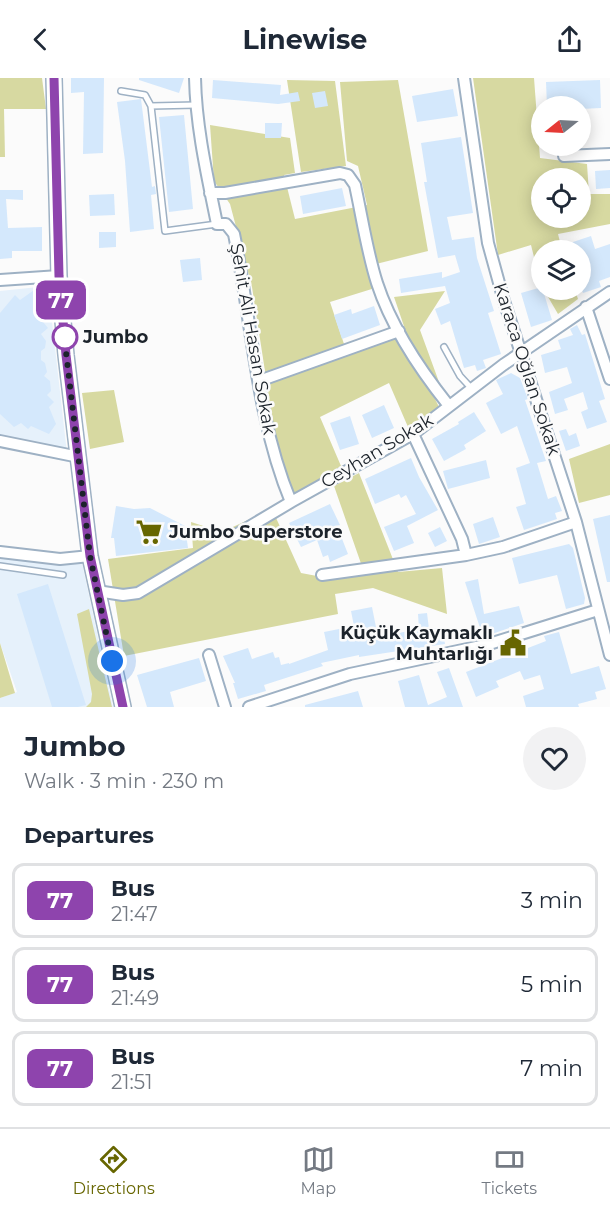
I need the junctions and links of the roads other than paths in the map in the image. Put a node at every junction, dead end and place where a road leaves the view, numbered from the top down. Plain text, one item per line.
1 (195, 78) edge
2 (464, 78) edge
3 (54, 79) edge
4 (121, 91) dead end
5 (196, 105) junction
6 (152, 106) junction
7 (610, 154) edge
8 (591, 155) edge
9 (210, 193) junction
10 (217, 224) junction
11 (59, 276) junction
12 (0, 280) edge
13 (610, 292) edge
14 (586, 307) junction
15 (399, 331) junction
16 (444, 347) dead end
17 (521, 353) junction
18 (610, 379) edge
19 (259, 381) junction
20 (472, 389) junction
21 (450, 406) junction
22 (413, 434) junction
23 (0, 441) edge
24 (79, 457) junction
25 (291, 502) junction
26 (576, 522) junction
27 (0, 552) edge
28 (466, 555) junction
29 (90, 556) junction
30 (0, 566) edge
31 (63, 575) dead end
32 (322, 575) dead end
33 (97, 591) junction
34 (598, 610) junction
35 (209, 655) dead end
36 (610, 655) edge
37 (123, 707) edge
38 (225, 707) edge
39 (249, 707) edge

1 - 5 street, Şehit Ali Hasan Sokak
2 - 17 street, Karaca Oğlan Sokak
3 - 11 main road
4 - 6 lane
5 - 6 lane
5 - 9 street, Şehit Ali Hasan Sokak
6 - 10 lane
7 - 8 street
9 - 10 street, Şehit Ali Hasan Sokak
9 - 15 street
10 - 19 street, Şehit Ali Hasan Sokak
11 - 12 street
11 - 24 main road
13 - 14 street, Ceyhan Sokak
14 - 17 street, Ceyhan Sokak
14 - 18 street
15 - 19 street
15 - 21 street
16 - 20 lane
17 - 20 street, Ceyhan Sokak
17 - 26 street, Karaca Oğlan Sokak
19 - 25 street, Şehit Ali Hasan Sokak
20 - 21 street, Ceyhan Sokak
21 - 22 street, Ceyhan Sokak
22 - 25 street, Ceyhan Sokak
22 - 28 street
23 - 24 street
24 - 29 main road
25 - 33 street, Ceyhan Sokak
26 - 28 street
26 - 34 street, Karaca Oğlan Sokak
27 - 29 street
28 - 32 street
29 - 33 main road
30 - 31 lane
33 - 37 main road
34 - 36 street, Karaca Oğlan Sokak
34 - 39 street
35 - 38 street

